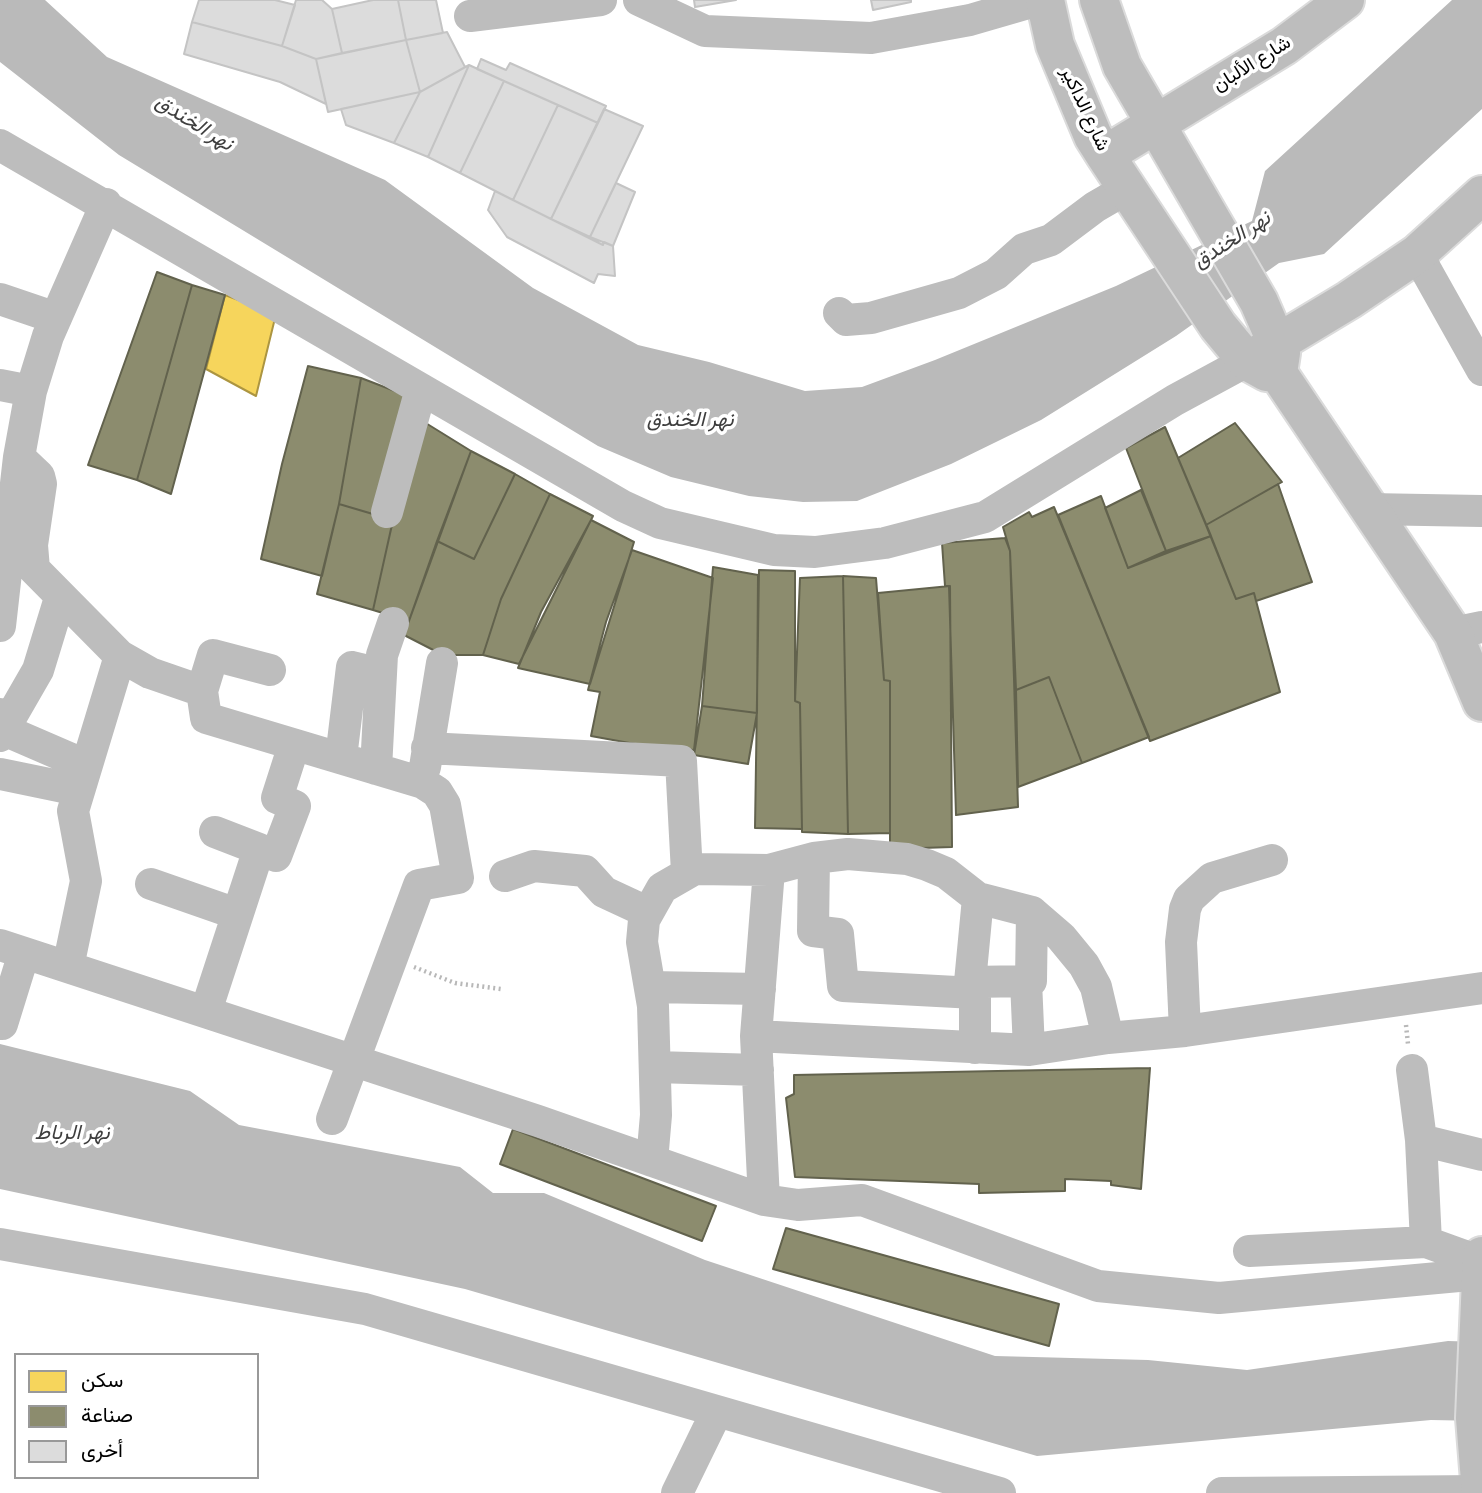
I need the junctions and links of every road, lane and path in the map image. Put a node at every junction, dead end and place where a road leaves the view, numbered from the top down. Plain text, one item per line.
1 (601, 0) edge
2 (639, 0) edge
3 (1039, 0) edge
4 (1045, 0) edge
5 (1099, 0) edge
6 (1345, 0) edge
7 (470, 16) dead end
8 (1155, 123) junction
9 (0, 145) edge
10 (1105, 155) junction
11 (1126, 189) junction
12 (1482, 195) edge
13 (106, 204) junction
14 (1417, 254) junction
15 (0, 299) edge
16 (839, 313) dead end
17 (56, 318) junction
18 (1268, 359) junction
19 (1482, 370) edge
20 (0, 385) edge
21 (421, 389) junction
22 (31, 391) junction
23 (19, 457) junction
24 (1368, 509) junction
25 (1482, 511) edge
26 (387, 513) dead end
27 (56, 608) junction
28 (1, 615) edge
29 (393, 623) dead end
30 (1467, 630) edge
31 (120, 656) junction
32 (442, 663) dead end
33 (270, 670) dead end
34 (381, 674) junction
35 (202, 691) junction
36 (1482, 702) edge
37 (1, 726) edge
38 (295, 744) junction
39 (427, 748) junction
40 (341, 758) junction
41 (376, 769) junction
42 (0, 774) edge
43 (82, 778) junction
44 (423, 783) junction
45 (215, 832) dead end
46 (259, 849) junction
47 (814, 858) junction
48 (1272, 860) dead end
49 (769, 870) junction
50 (687, 873) junction
51 (505, 876) dead end
52 (150, 884) dead end
53 (978, 898) junction
54 (648, 912) junction
55 (1032, 912) junction
56 (237, 914) junction
57 (12, 949) edge
58 (392, 955) junction
59 (68, 967) junction
60 (1026, 981) junction
61 (650, 987) junction
62 (975, 988) junction
63 (1482, 988) edge
64 (501, 989) dead end
65 (760, 989) junction
66 (206, 1011) junction
67 (2, 1024) dead end
68 (1185, 1031) junction
69 (756, 1036) junction
70 (1108, 1038) junction
71 (975, 1048) junction
72 (1029, 1051) junction
73 (353, 1060) junction
74 (655, 1067) junction
75 (758, 1070) junction
76 (1412, 1070) dead end
77 (332, 1119) dead end
78 (1421, 1140) junction
79 (1482, 1155) edge
80 (652, 1161) junction
81 (764, 1200) junction
82 (1426, 1242) junction
83 (0, 1244) edge
84 (1249, 1251) dead end
85 (1482, 1256) edge
86 (1481, 1262) edge
87 (1482, 1274) edge
88 (1482, 1292) edge
89 (717, 1411) junction
90 (1480, 1487) edge
91 (677, 1493) edge
92 (1000, 1493) edge
93 (1222, 1493) edge

1 - 7 street
2 - 3 street
4 - 10 main road, شارع الداكير
5 - 8 main road
6 - 8 main road, شارع الألبان
8 - 10 main road, شارع الألبان
8 - 18 main road
9 - 13 street
10 - 11 main road, شارع الداكير
11 - 16 street
11 - 18 main road, شارع الداكير
12 - 14 main road
13 - 17 street
13 - 21 street
14 - 18 main road
14 - 19 street
15 - 17 street
17 - 22 street
18 - 21 street
18 - 24 main road
20 - 22 street
21 - 26 street
22 - 23 street
23 - 27 street
23 - 28 street
24 - 25 street
24 - 30 main road
27 - 28 street
27 - 31 street
27 - 37 street
29 - 34 street
30 - 36 main road
31 - 35 street
31 - 43 street
32 - 39 street
33 - 35 street
34 - 40 street
34 - 41 street
35 - 38 street
37 - 43 street
38 - 40 street
38 - 46 street
39 - 44 street
39 - 50 street
40 - 41 street
41 - 44 street
42 - 43 street
43 - 59 street
44 - 58 street
45 - 46 street
46 - 56 street
47 - 49 street
47 - 53 street
47 - 62 street
48 - 68 street
49 - 50 street
49 - 65 street
50 - 54 street
51 - 54 street
52 - 56 street
53 - 55 street
53 - 62 street
54 - 61 street
55 - 60 street
55 - 70 street
56 - 66 street
57 - 59 street
57 - 67 street
58 - 64 path
58 - 73 street
59 - 66 street
60 - 62 street
60 - 72 street
61 - 65 street
61 - 74 street
62 - 71 street
63 - 68 street
65 - 69 street
66 - 73 street
68 - 70 street
69 - 71 street
69 - 75 street
70 - 72 street
71 - 72 street
73 - 77 street
73 - 80 street
74 - 75 street
74 - 80 street
75 - 81 street
76 - 78 street
78 - 79 street
78 - 82 street
80 - 81 street
81 - 87 street
82 - 84 street
82 - 86 street
83 - 89 street
85 - 86 main road
86 - 87 main road
87 - 88 main road
88 - 90 main road
89 - 91 street
89 - 92 street
90 - 93 street

